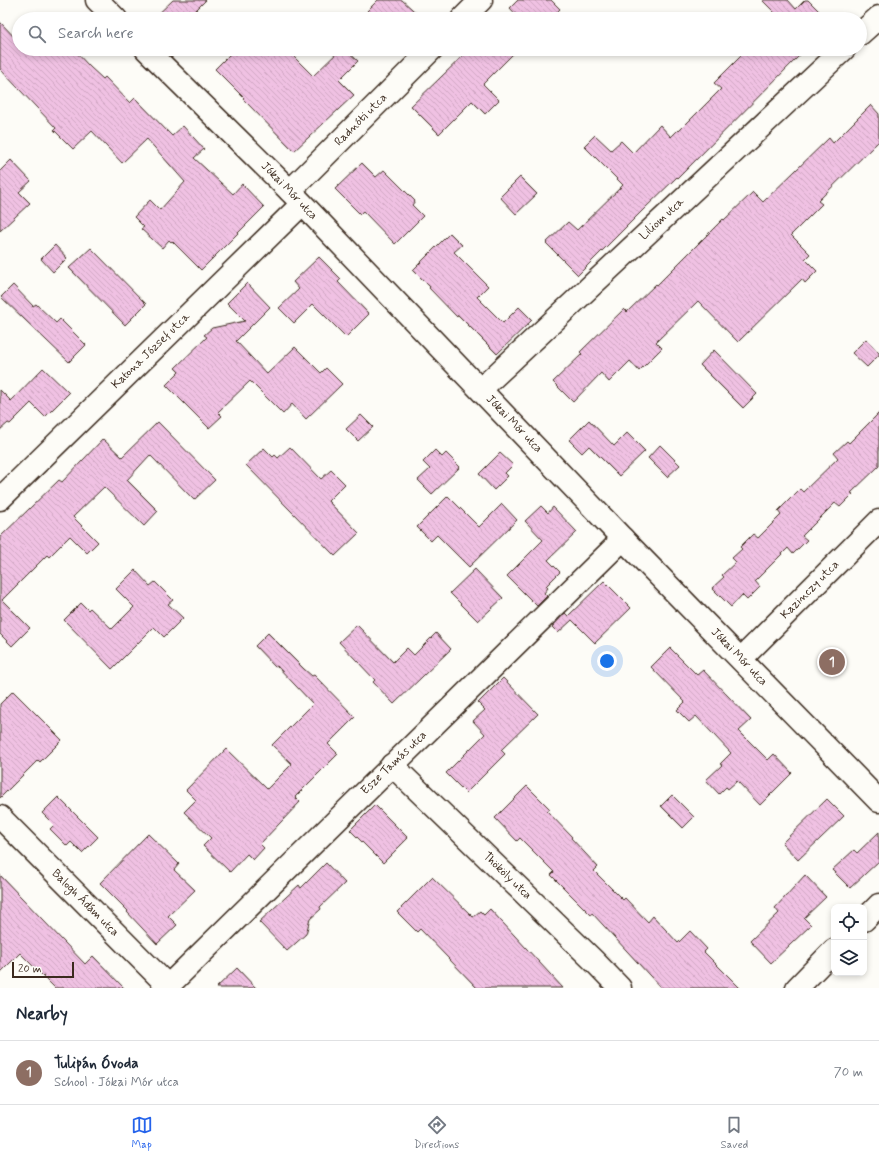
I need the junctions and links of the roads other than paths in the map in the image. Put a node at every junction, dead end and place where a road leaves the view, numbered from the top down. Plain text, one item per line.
1 (97, 0) edge
2 (481, 0) edge
3 (109, 12) edge
4 (469, 12) edge
5 (879, 16) edge
6 (867, 27) edge
7 (153, 56) edge
8 (426, 56) edge
9 (837, 56) edge
10 (296, 198) junction
11 (481, 388) junction
12 (0, 499) edge
13 (879, 521) edge
14 (623, 539) junction
15 (741, 659) junction
16 (392, 765) junction
17 (879, 801) edge
18 (0, 817) edge
19 (879, 905) edge
20 (867, 917) edge
21 (831, 953) edge
22 (168, 987) edge
23 (620, 988) edge
24 (797, 988) edge

1 - 3 street
2 - 4 street
5 - 6 street
7 - 10 street, Jókai Mór utca
8 - 10 street, Radnóti utca
9 - 11 street, Liliom utca
10 - 11 street, Jókai Mór utca
10 - 12 street, Katona József utca
11 - 14 street, Jókai Mór utca
13 - 15 street, Kazinczy utca
14 - 15 street, Jókai Mór utca
14 - 16 street, Esze Tamás utca
15 - 17 street, Jókai Mór utca
16 - 22 street, Esze Tamás utca
16 - 23 street, Thököly utca
18 - 22 street, Balogh Ádám utca
19 - 20 street
21 - 24 street

